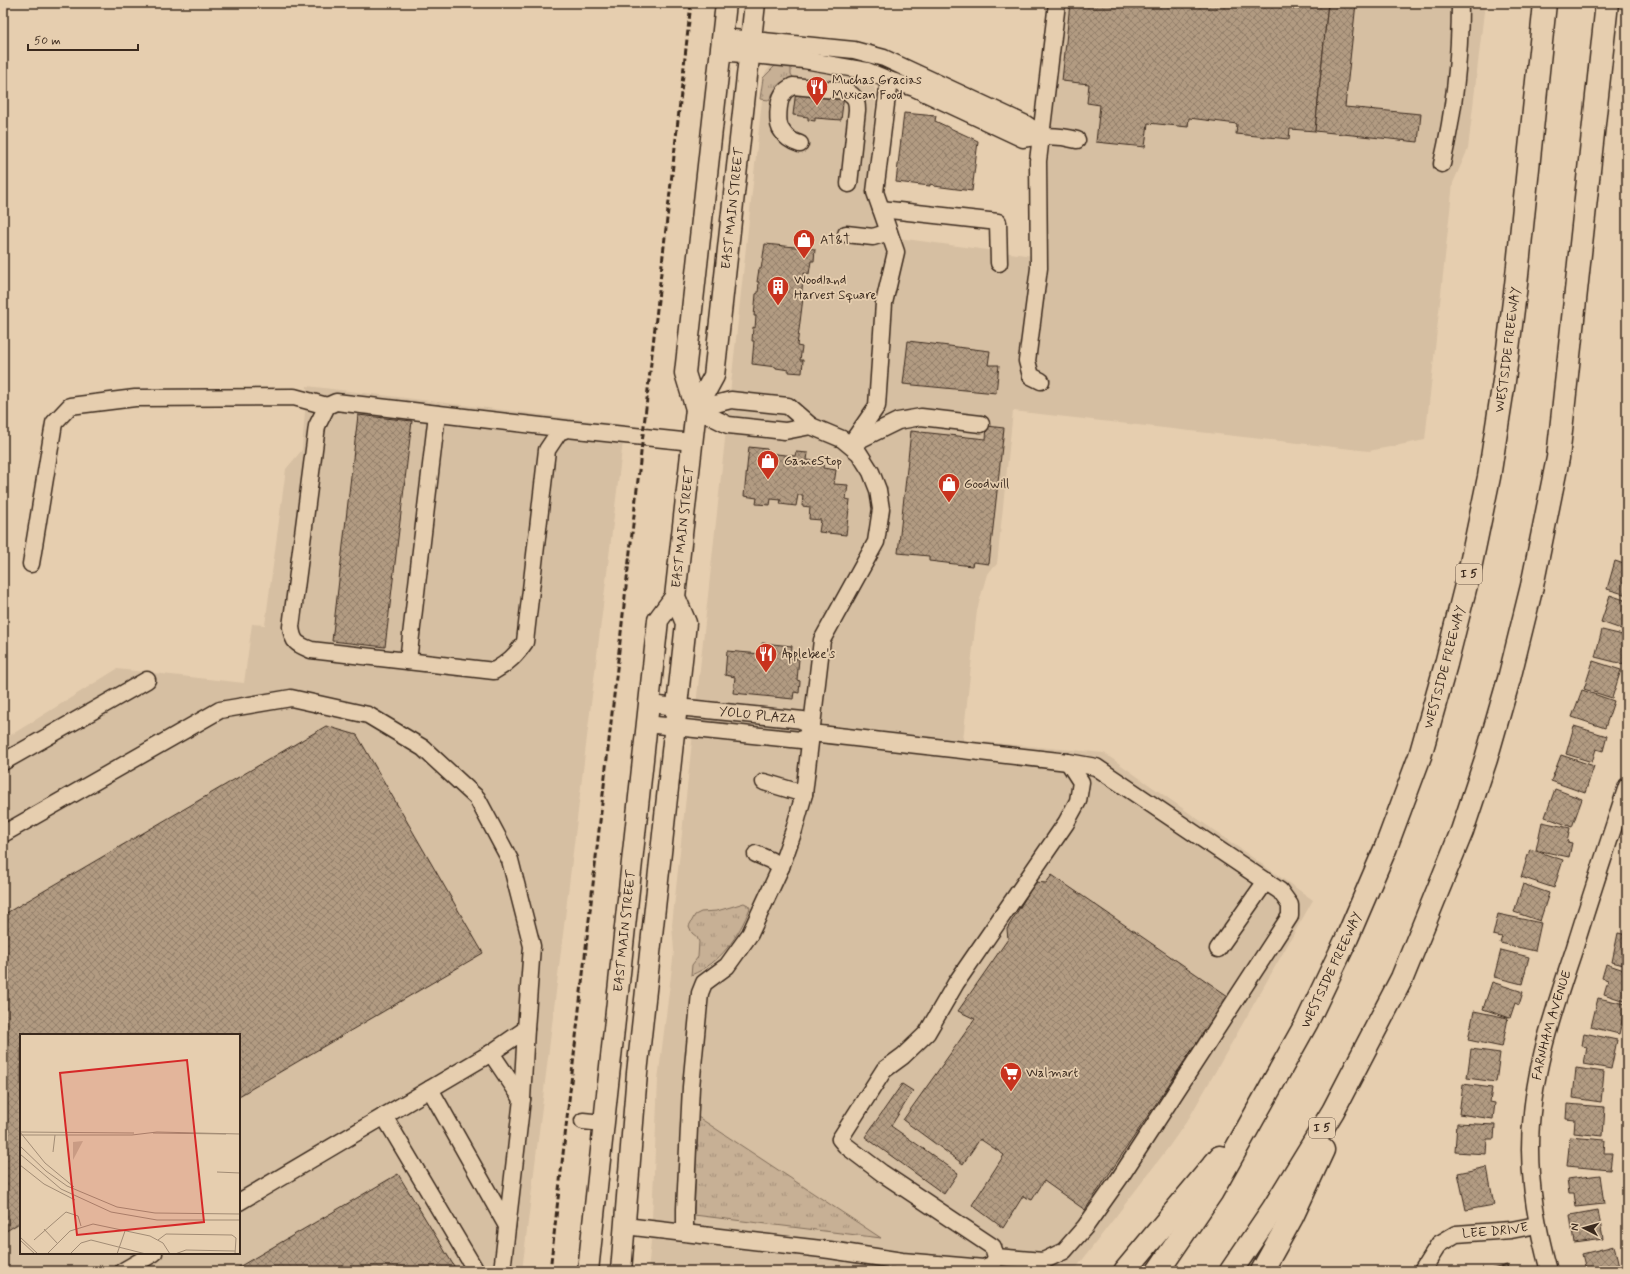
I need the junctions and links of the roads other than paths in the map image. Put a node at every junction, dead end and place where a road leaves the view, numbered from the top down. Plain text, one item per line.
1 (726, 3) edge
2 (755, 3) edge
3 (1057, 3) edge
4 (1460, 3) edge
5 (1545, 3) edge
6 (1607, 3) edge
7 (722, 44) junction
8 (751, 47) junction
9 (889, 80) junction
10 (1042, 135) junction
11 (1077, 140) dead end
12 (800, 144) dead end
13 (1442, 164) dead end
14 (848, 184) dead end
15 (881, 209) junction
16 (889, 232) junction
17 (846, 234) dead end
18 (999, 263) dead end
19 (1041, 381) dead end
20 (327, 406) junction
21 (696, 409) junction
22 (437, 414) junction
23 (981, 424) dead end
24 (811, 426) junction
25 (567, 429) junction
26 (692, 442) junction
27 (850, 445) junction
28 (31, 564) dead end
29 (675, 597) junction
30 (408, 661) junction
31 (147, 680) dead end
32 (649, 704) junction
33 (677, 707) junction
34 (646, 724) junction
35 (675, 727) junction
36 (811, 733) junction
37 (3, 762) edge
38 (1068, 762) junction
39 (764, 782) dead end
40 (1627, 786) edge
41 (804, 794) junction
42 (3, 834) edge
43 (756, 854) dead end
44 (781, 867) junction
45 (1266, 881) junction
46 (1218, 949) dead end
47 (1402, 978) junction
48 (526, 1028) junction
49 (492, 1053) junction
50 (430, 1089) junction
51 (522, 1099) junction
52 (1260, 1108) junction
53 (384, 1116) junction
54 (583, 1121) dead end
55 (603, 1123) junction
56 (240, 1201) edge
57 (1537, 1225) junction
58 (507, 1226) junction
59 (625, 1226) junction
60 (686, 1232) junction
61 (152, 1254) edge
62 (996, 1257) junction
63 (123, 1271) edge
64 (476, 1271) edge
65 (502, 1271) edge
66 (588, 1271) edge
67 (621, 1271) edge
68 (1125, 1271) edge
69 (1158, 1271) edge
70 (1232, 1271) edge
71 (1262, 1271) edge
72 (1422, 1271) edge
73 (1549, 1271) edge

1 - 7 main road, EAST MAIN STREET
2 - 8 main road, EAST MAIN STREET
3 - 10 street
4 - 13 street
5 - 52 highway, WESTSIDE FREEWAY / I 5
6 - 47 highway, I 5
7 - 8 street
7 - 21 main road, EAST MAIN STREET
8 - 9 street
8 - 10 street
8 - 21 main road, EAST MAIN STREET
9 - 10 street
9 - 15 street
10 - 11 street
10 - 19 street
12 - 14 street
15 - 16 street
15 - 18 street
16 - 17 street
16 - 27 street
20 - 22 street
20 - 28 street
20 - 30 street
21 - 24 street
21 - 24 street
21 - 26 main road, EAST MAIN STREET
22 - 25 street
22 - 30 street
23 - 27 street
24 - 27 street
25 - 26 street
25 - 30 street
26 - 29 main road, EAST MAIN STREET
27 - 36 street
29 - 32 main road, EAST MAIN STREET
29 - 33 main road, EAST MAIN STREET
31 - 37 street
32 - 33 street, YOLO PLAZA
32 - 34 main road, EAST MAIN STREET
33 - 35 main road, EAST MAIN STREET
33 - 36 street, YOLO PLAZA
34 - 35 street, YOLO PLAZA
34 - 55 main road, EAST MAIN STREET
35 - 36 street, YOLO PLAZA
35 - 59 main road, EAST MAIN STREET
36 - 38 street
36 - 41 street
38 - 45 street
38 - 62 street
39 - 41 street
40 - 57 street, FARNHAM AVENUE
41 - 44 street
42 - 48 street
43 - 44 street
44 - 60 street
45 - 46 street
45 - 62 street
47 - 70 highway, I 5
47 - 71 highway
48 - 49 street
48 - 51 street
49 - 50 street
49 - 51 street
50 - 53 street
50 - 58 street
51 - 58 street
52 - 68 highway
52 - 69 highway, WESTSIDE FREEWAY / I 5
53 - 56 street
53 - 64 street
54 - 55 street
55 - 66 main road, EAST MAIN STREET
57 - 72 street, LEE DRIVE
57 - 73 street, FARNHAM AVENUE
58 - 65 street
59 - 60 street
59 - 67 main road, EAST MAIN STREET
60 - 62 street
61 - 63 street

